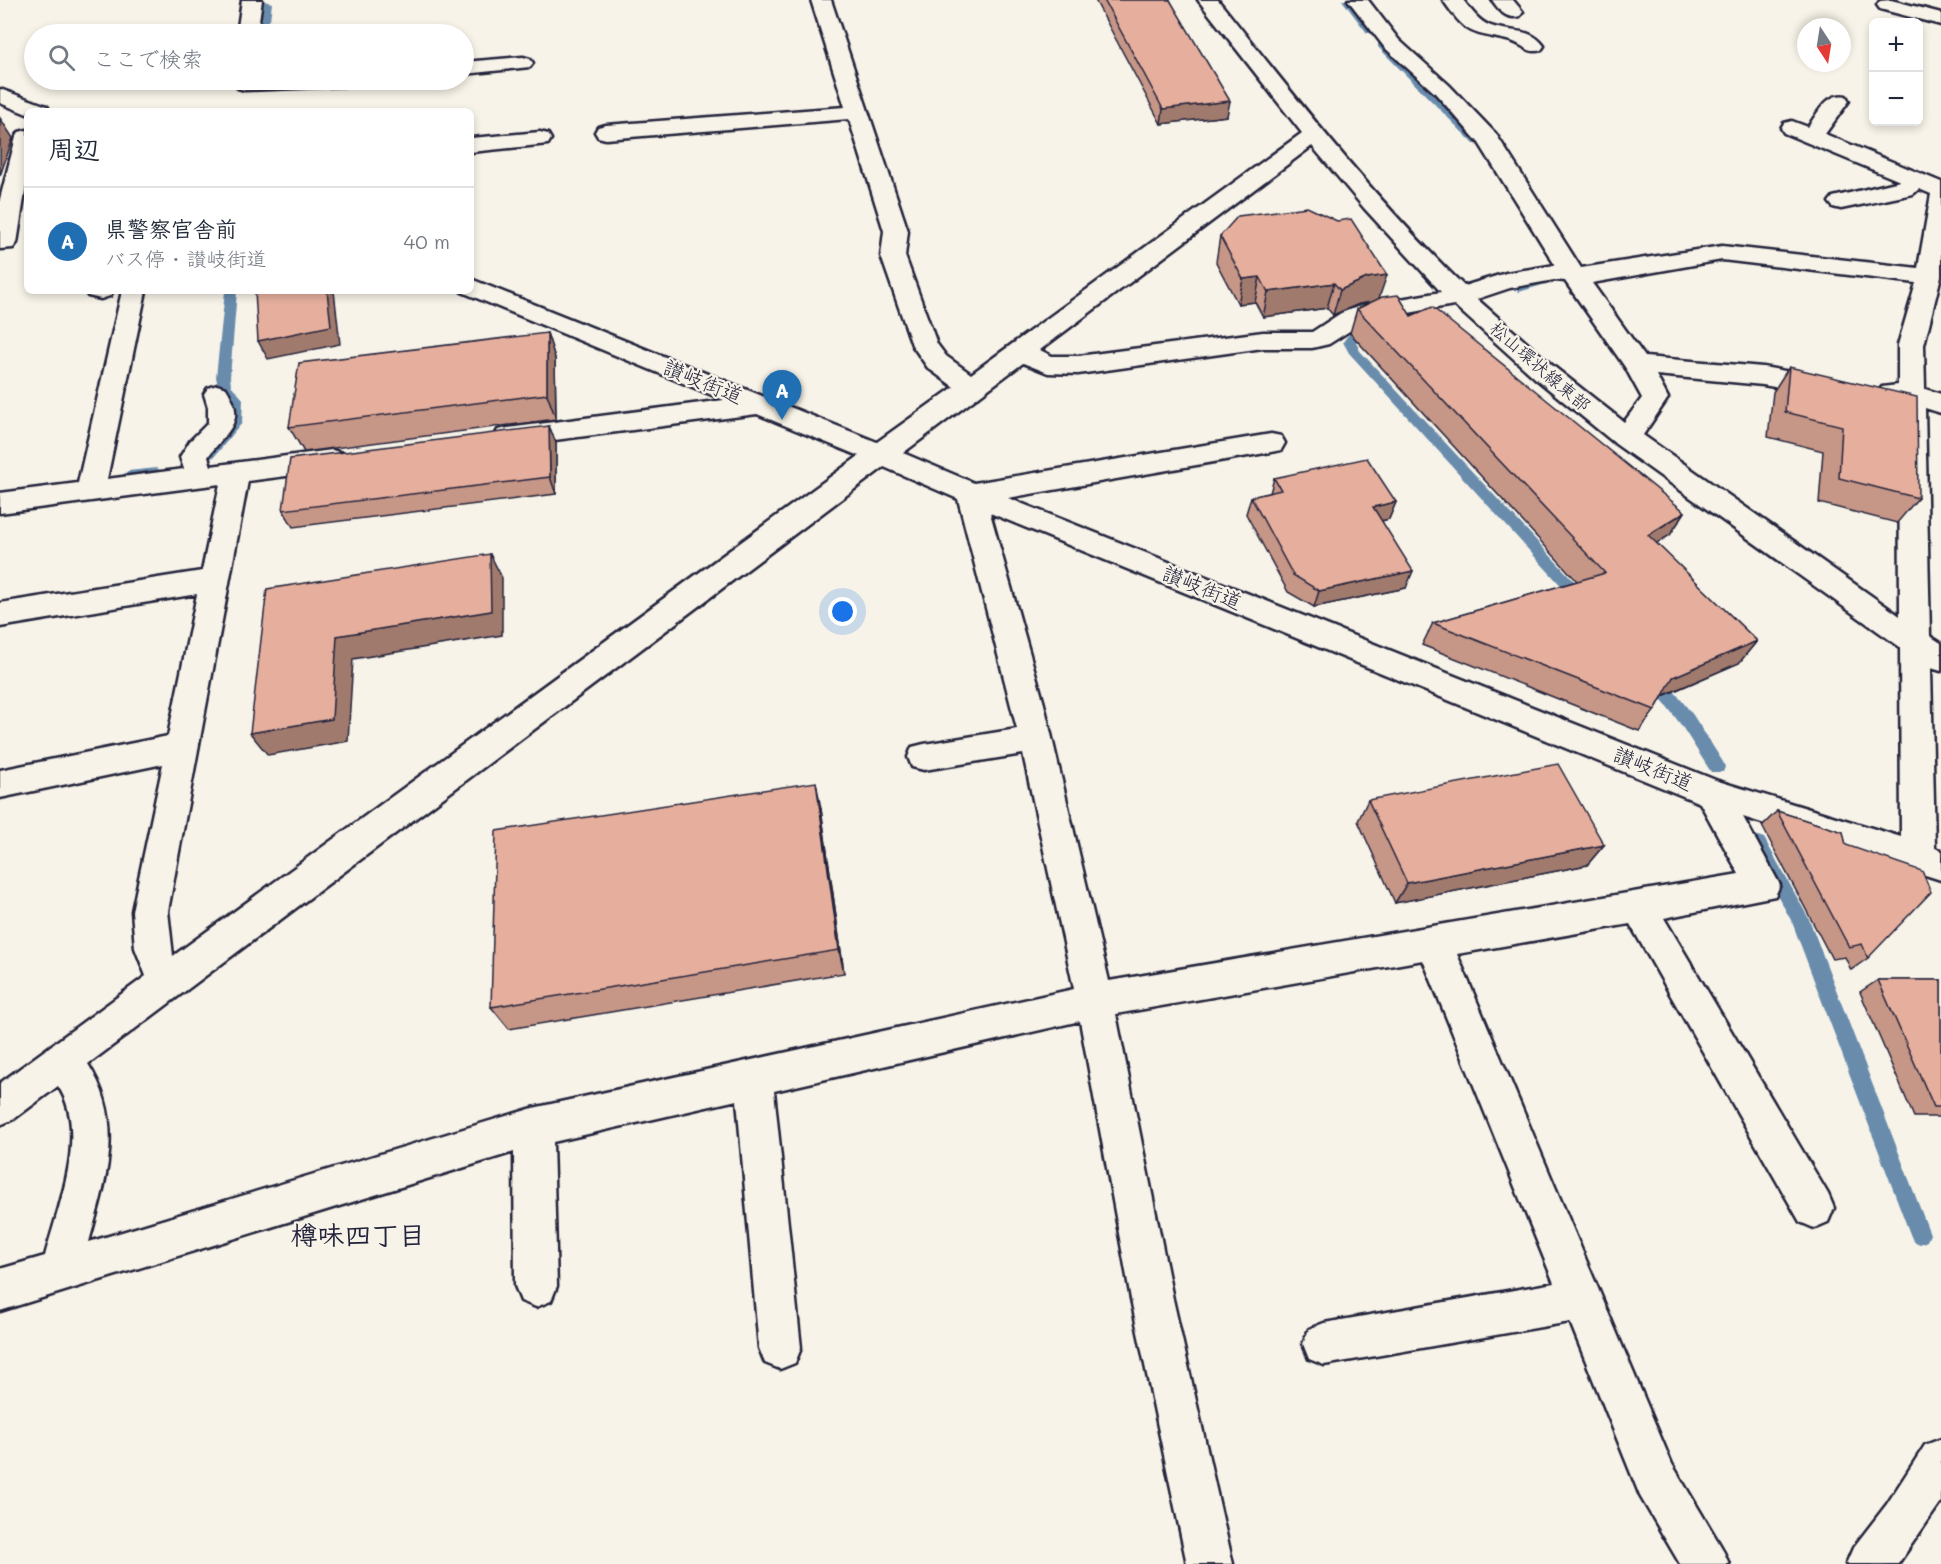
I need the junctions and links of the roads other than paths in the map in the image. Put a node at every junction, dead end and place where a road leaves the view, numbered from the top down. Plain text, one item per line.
1 (252, 0) edge
2 (821, 0) edge
3 (1208, 0) edge
4 (1358, 0) edge
5 (1453, 0) edge
6 (1887, 5) dead end
7 (1941, 19) edge
8 (248, 24) edge
9 (1534, 46) dead end
10 (523, 63) dead end
11 (474, 64) edge
12 (0, 95) edge
13 (1839, 101) dead end
14 (32, 108) edge
15 (858, 112) junction
16 (606, 132) dead end
17 (1314, 134) junction
18 (540, 139) dead end
19 (474, 145) edge
20 (24, 148) edge
21 (1916, 179) junction
22 (1941, 190) edge
23 (1941, 196) edge
24 (1841, 202) dead end
25 (5, 243) dead end
26 (1573, 274) junction
27 (1928, 277) junction
28 (474, 289) edge
29 (133, 294) edge
30 (1460, 296) junction
31 (1019, 351) junction
32 (1637, 365) junction
33 (972, 386) junction
34 (217, 394) dead end
35 (1912, 394) junction
36 (1941, 404) edge
37 (760, 405) junction
38 (1627, 438) junction
39 (480, 441) edge
40 (1271, 443) dead end
41 (882, 455) junction
42 (352, 458) edge
43 (236, 473) junction
44 (201, 477) junction
45 (90, 492) junction
46 (971, 494) junction
47 (0, 503) edge
48 (215, 580) junction
49 (0, 615) edge
50 (1929, 651) edge
51 (1035, 739) junction
52 (183, 746) junction
53 (924, 757) dead end
54 (0, 784) edge
55 (1712, 793) junction
56 (1930, 861) edge
57 (1639, 907) junction
58 (1434, 943) junction
59 (169, 981) junction
60 (1095, 1001) junction
61 (62, 1060) junction
62 (754, 1078) junction
63 (0, 1106) edge
64 (533, 1127) junction
65 (1815, 1208) dead end
66 (62, 1271) junction
67 (536, 1286) dead end
68 (0, 1290) edge
69 (1581, 1299) junction
70 (1324, 1344) dead end
71 (780, 1348) dead end
72 (1941, 1461) edge
73 (1209, 1564) edge
74 (1706, 1564) edge
75 (1869, 1564) edge

1 - 8 street
2 - 15 street
3 - 17 street, 松山環状線東部
4 - 26 street
5 - 9 street
6 - 7 street
10 - 11 street
12 - 14 street
13 - 21 street
15 - 16 street
15 - 33 street
17 - 30 street, 松山環状線東部
17 - 31 street
18 - 19 street
20 - 25 street
21 - 22 street
21 - 24 street
23 - 27 street
26 - 27 street
26 - 30 street
26 - 32 street
27 - 35 street
28 - 37 street, 讃岐街道
29 - 45 street
30 - 31 street
30 - 38 street, 松山環状線東部
31 - 33 street
32 - 35 street
32 - 38 street
33 - 41 street
34 - 44 street
35 - 36 street
35 - 50 street
37 - 39 street
37 - 41 street, 讃岐街道
38 - 50 street, 松山環状線東部
40 - 46 street
41 - 46 street, 讃岐街道
41 - 59 street
42 - 43 street
43 - 44 street
43 - 48 street
44 - 45 street
45 - 47 street
46 - 51 street
46 - 55 street, 讃岐街道
48 - 49 street
48 - 52 street
50 - 56 street
51 - 53 street
51 - 60 street
52 - 54 street
52 - 59 street
55 - 56 street, 讃岐街道
55 - 57 street
57 - 58 street
57 - 65 street
58 - 60 street
58 - 69 street
59 - 61 street
60 - 62 street
60 - 73 street
61 - 63 street
61 - 66 street
62 - 64 street
62 - 71 street
64 - 66 street
64 - 67 street
66 - 68 street
69 - 70 street
69 - 74 street
72 - 75 street

